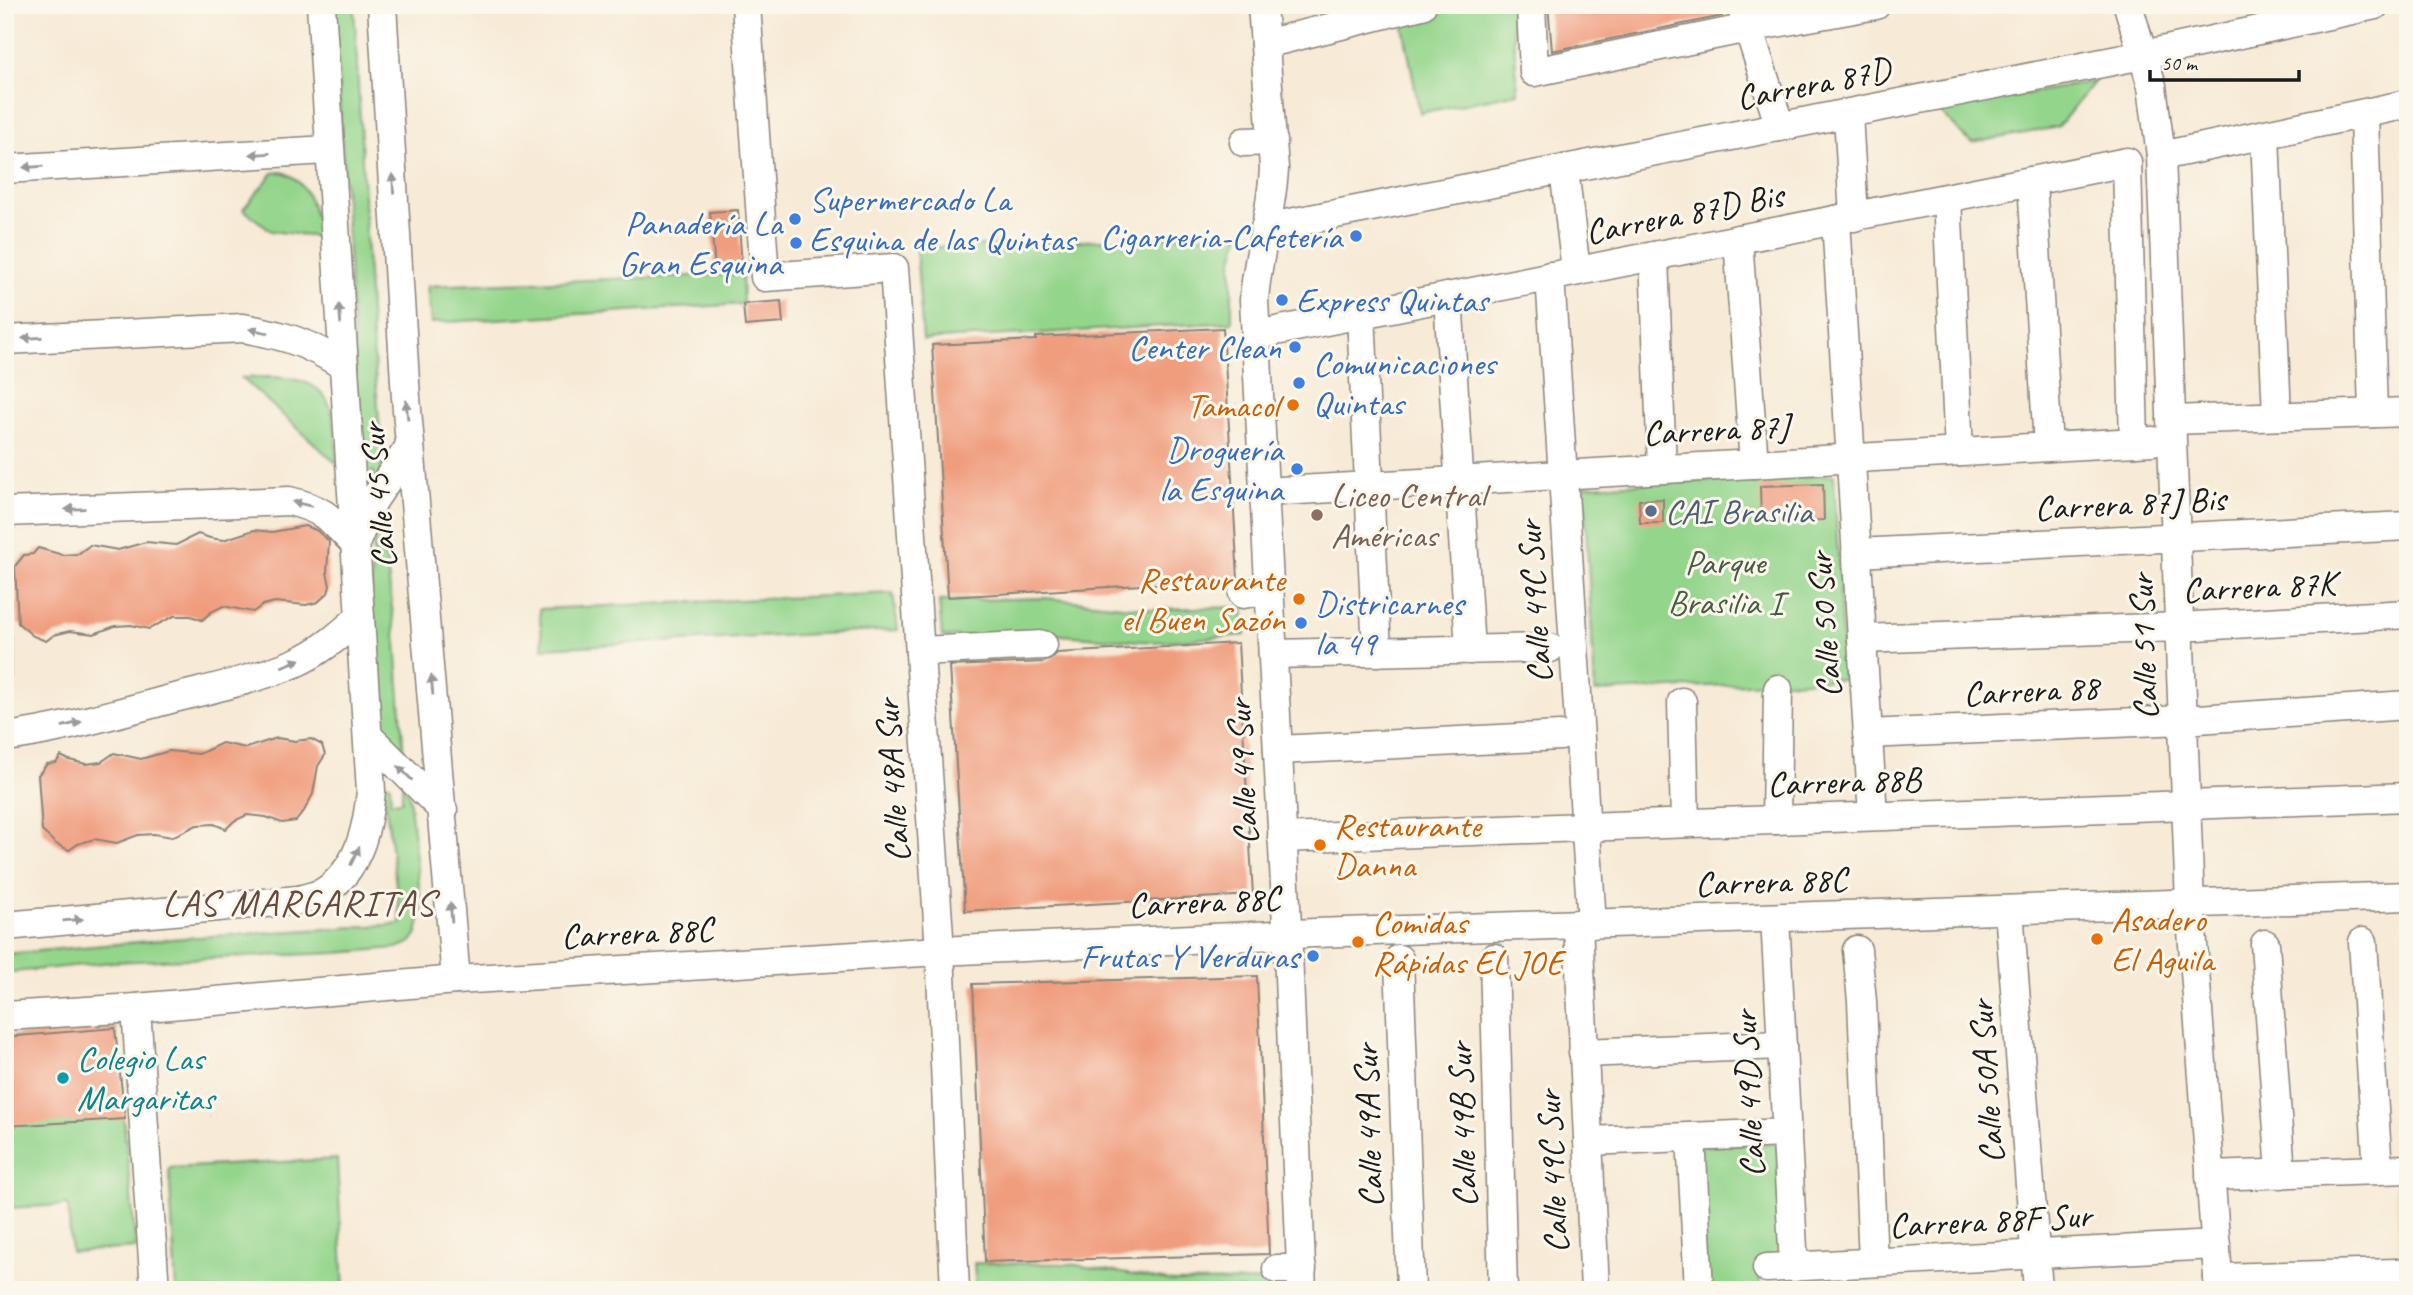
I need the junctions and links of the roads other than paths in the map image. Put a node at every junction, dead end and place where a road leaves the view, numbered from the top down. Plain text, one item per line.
1 (321, 5) edge
2 (382, 5) edge
3 (746, 5) edge
4 (1262, 5) edge
5 (1422, 5) edge
6 (1531, 5) edge
7 (2128, 5) edge
8 (2375, 5) edge
9 (1870, 6) edge
10 (1745, 17) edge
11 (1265, 44) junction
12 (2143, 55) junction
13 (2408, 104) edge
14 (1849, 114) junction
15 (2364, 114) junction
16 (1780, 127) junction
17 (2265, 135) junction
18 (1273, 141) junction
19 (1244, 142) dead end
20 (328, 150) junction
21 (2161, 156) junction
22 (5, 169) edge
23 (1564, 169) junction
24 (2032, 181) junction
25 (1947, 198) junction
26 (1845, 218) junction
27 (1265, 228) junction
28 (1738, 239) junction
29 (1654, 256) junction
30 (1563, 274) junction
31 (1448, 297) junction
32 (1361, 314) junction
33 (1256, 335) junction
34 (5, 340) edge
35 (344, 366) junction
36 (2408, 412) edge
37 (2373, 413) junction
38 (2277, 416) junction
39 (2171, 430) junction
40 (2134, 442) junction
41 (410, 446) junction
42 (2048, 447) junction
43 (1959, 452) junction
44 (1851, 458) junction
45 (1754, 464) junction
46 (1662, 469) junction
47 (1563, 475) junction
48 (1459, 481) junction
49 (1369, 486) junction
50 (1264, 492) junction
51 (5, 512) edge
52 (2408, 526) edge
53 (2175, 537) junction
54 (355, 544) junction
55 (1856, 553) junction
56 (2408, 614) edge
57 (360, 617) junction
58 (2179, 628) junction
59 (1862, 639) junction
60 (1043, 645) dead end
61 (1550, 648) dead end
62 (1470, 650) junction
63 (920, 651) junction
64 (1377, 652) junction
65 (1273, 654) junction
66 (1778, 689) dead end
67 (1682, 702) dead end
68 (2408, 705) edge
69 (2183, 720) junction
70 (1867, 734) junction
71 (368, 736) junction
72 (1560, 736) dead end
73 (5, 737) edge
74 (1278, 750) junction
75 (2408, 797) edge
76 (2186, 805) junction
77 (443, 810) junction
78 (1872, 816) junction
79 (1776, 820) junction
80 (1685, 823) junction
81 (1586, 827) junction
82 (1282, 838) junction
83 (2408, 896) edge
84 (2190, 904) junction
85 (2009, 910) junction
86 (1775, 918) junction
87 (1585, 924) junction
88 (5, 926) edge
89 (1287, 934) junction
90 (2363, 942) dead end
91 (2264, 944) dead end
92 (1857, 950) dead end
93 (940, 951) junction
94 (1494, 958) dead end
95 (1399, 959) dead end
96 (456, 980) junction
97 (136, 1008) junction
98 (5, 1016) edge
99 (1782, 1045) junction
100 (1583, 1053) junction
101 (1787, 1133) junction
102 (1691, 1137) junction
103 (1588, 1141) junction
104 (2408, 1169) edge
105 (2378, 1170) junction
106 (2281, 1174) junction
107 (2210, 1176) junction
108 (2216, 1245) junction
109 (2035, 1254) junction
110 (1873, 1262) junction
111 (1780, 1267) joint
112 (2396, 1273) dead end
113 (1294, 1276) edge
114 (2219, 1284) edge
115 (155, 1290) edge
116 (955, 1290) edge
117 (1411, 1290) edge
118 (1503, 1290) edge
119 (1595, 1290) edge
120 (1699, 1290) edge
121 (2038, 1290) edge

1 - 20 street
41 -> 2 street, Calle 45 Sur
3 - 63 street, Calle 48A Sur
4 - 11 street, Calle 49 Sur
5 - 11 street
6 - 10 street
7 - 12 street, Calle 51 Sur
8 - 12 street, Carrera 87D
9 - 10 street
10 - 16 street
11 - 18 street, Calle 49 Sur
12 - 14 street, Carrera 87D
12 - 21 street, Calle 51 Sur
13 - 15 street
14 - 16 street, Carrera 87D
14 - 26 street, Calle 50 Sur
15 - 17 street
15 - 37 street
16 - 23 street, Carrera 87D
17 - 21 street
17 - 38 street
18 - 19 street
18 - 27 street, Calle 49 Sur
20 -> 22 street
35 -> 20 street
21 - 39 street, Calle 51 Sur
23 - 27 street, Carrera 87D
23 - 30 street, Calle 49C Sur
24 - 25 street, Carrera 87D Bis
24 - 40 street, Carrera 87D Bis
24 - 42 street
25 - 26 street, Carrera 87D Bis
25 - 43 street
26 - 28 street, Carrera 87D Bis
26 - 44 street, Calle 50 Sur
27 - 33 street, Calle 49 Sur
28 - 29 street, Carrera 87D Bis
28 - 45 street
29 - 30 street, Carrera 87D Bis
29 - 46 street
30 - 31 street, Carrera 87D Bis
30 - 47 street, Calle 49C Sur
31 - 32 street, Carrera 87D Bis
31 - 48 street
32 - 33 street, Carrera 87D Bis
32 - 49 street
33 - 50 street, Calle 49 Sur
35 -> 34 street
35 - 54 street
36 - 37 street, Carrera 87J
37 - 38 street, Carrera 87J
38 - 39 street, Carrera 87J
39 - 40 street, Carrera 87J
39 - 53 street, Calle 51 Sur
40 - 42 street, Carrera 87J
41 - 54 street
77 -> 41 street, Calle 45 Sur
42 - 43 street, Carrera 87J
43 - 44 street, Carrera 87J
44 - 45 street, Carrera 87J
44 - 55 street, Calle 50 Sur
45 - 46 street, Carrera 87J
46 - 47 street, Carrera 87J
47 - 48 street, Carrera 87J
47 - 81 street, Calle 49C Sur
48 - 49 street, Carrera 87J
48 - 62 street
49 - 50 street, Carrera 87J
49 - 64 street
50 - 65 street, Calle 49 Sur
54 -> 51 street
52 - 53 street, Carrera 87J Bis
53 - 55 street, Carrera 87J Bis
53 - 58 street, Calle 51 Sur
54 - 57 street
55 - 59 street, Calle 50 Sur
56 - 58 street, Carrera 87K
57 - 71 street
73 -> 57 street
58 - 59 street, Carrera 87K
58 - 69 street, Calle 51 Sur
59 - 70 street, Calle 50 Sur
60 - 63 street
61 - 62 street
62 - 64 street
63 - 93 street, Calle 48A Sur
64 - 65 street
65 - 74 street, Calle 49 Sur
66 - 79 street
67 - 80 street
68 - 69 street, Carrera 88
69 - 70 street, Carrera 88
69 - 76 street, Calle 51 Sur
70 - 78 street, Calle 50 Sur
77 -> 71 street
88 -> 71 street
72 - 74 street
74 - 82 street, Calle 49 Sur
75 - 76 street, Carrera 88B
76 - 78 street, Carrera 88B
76 - 84 street, Calle 51 Sur
96 -> 77 street, Calle 45 Sur
78 - 79 street, Carrera 88B
79 - 80 street, Carrera 88B
80 - 81 street, Carrera 88B
81 - 82 street, Carrera 88B
81 - 87 street, Calle 49C Sur
82 - 89 street, Calle 49 Sur
83 - 84 street, Carrera 88C
84 - 85 street, Carrera 88C
84 - 107 street, Calle 51 Sur
85 - 86 street, Carrera 88C
85 - 109 street, Calle 50A Sur
86 - 87 street, Carrera 88C
86 - 99 street, Calle 49D Sur
87 - 89 street, Carrera 88C
87 - 100 street, Calle 49C Sur
89 - 93 street, Carrera 88C
89 - 113 street, Calle 49 Sur
90 - 105 street
91 - 106 street
92 - 110 street
93 - 96 street, Carrera 88C
93 - 116 street, Calle 48A Sur
94 - 118 street, Calle 49B Sur
95 - 117 street, Calle 49A Sur
96 - 97 street, Carrera 88C
97 - 98 street, Carrera 88C
97 - 115 street
99 - 100 street
99 - 101 street, Calle 49D Sur
100 - 103 street, Calle 49C Sur
101 - 102 street
101 - 111 street, Calle 49D Sur
102 - 103 street
102 - 120 street
103 - 119 street, Calle 49C Sur
104 - 105 street
105 - 106 street
106 - 107 street
107 - 108 street, Calle 51 Sur
108 - 109 street, Carrera 88F Sur
108 - 114 street, Calle 51 Sur
109 - 110 street, Carrera 88F Sur
109 - 121 street, Calle 50A Sur
110 - 111 street, Carrera 88F Sur
112 - 114 street

